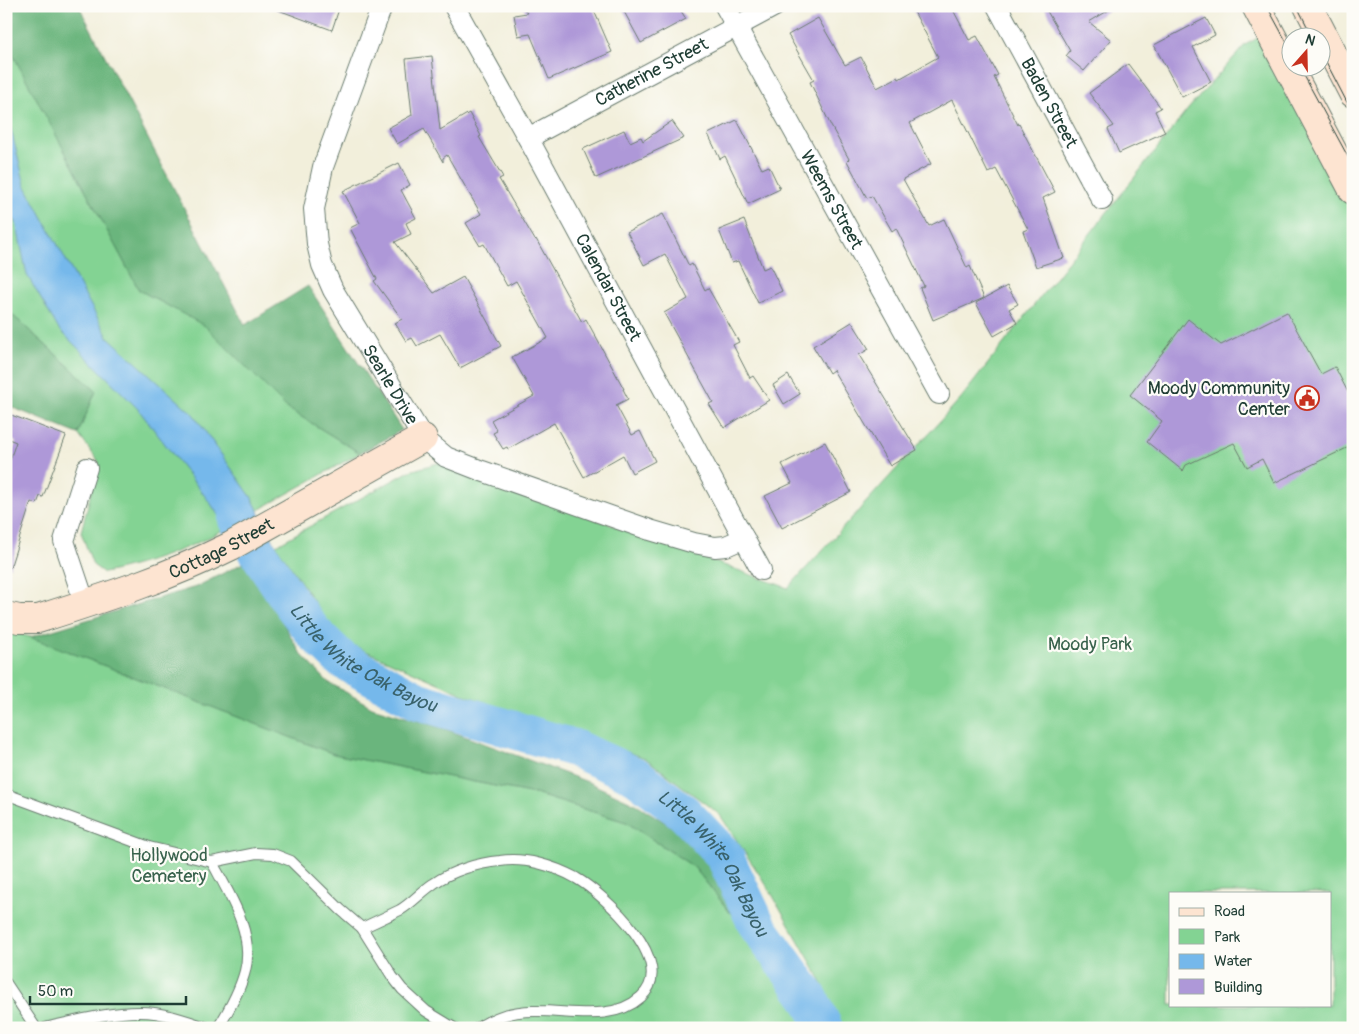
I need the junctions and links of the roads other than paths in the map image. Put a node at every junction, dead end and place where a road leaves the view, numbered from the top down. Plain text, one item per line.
1 (382, 6) edge
2 (454, 6) edge
3 (725, 6) edge
4 (775, 6) edge
5 (997, 6) edge
6 (1256, 6) edge
7 (1308, 6) edge
8 (736, 27) junction
9 (1353, 93) edge
10 (528, 138) junction
11 (1353, 190) edge
12 (1102, 200) dead end
13 (939, 394) dead end
14 (423, 438) junction
15 (87, 468) dead end
16 (744, 538) junction
17 (761, 570) dead end
18 (85, 604) junction
19 (6, 616) edge
20 (6, 794) edge
21 (212, 862) junction
22 (362, 928) junction
23 (6, 983) edge
24 (36, 1028) edge
25 (45, 1028) edge
26 (208, 1028) edge
27 (218, 1028) edge
28 (454, 1028) edge
29 (478, 1028) edge

1 - 14 street, Searle Drive
2 - 10 street, Calendar Street
3 - 8 street, Weems Street
4 - 8 street, Catherine Street
5 - 12 street, Baden Street
6 - 11 street
7 - 9 street
8 - 10 street, Catherine Street
8 - 13 street, Weems Street
10 - 16 street, Calendar Street
14 - 16 street, Searle Drive
14 - 18 street, Cottage Street
15 - 18 street
16 - 17 street, Calendar Street
18 - 19 street, Cottage Street
20 - 21 lane
21 - 22 lane
21 - 27 lane
22 - 28 lane
22 - 29 lane
23 - 24 lane
25 - 26 lane

